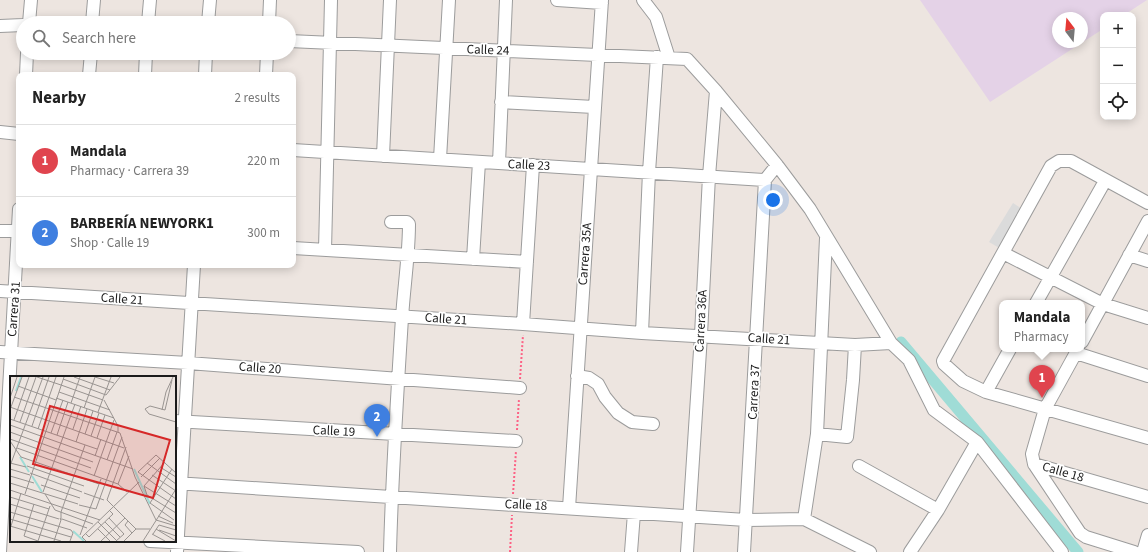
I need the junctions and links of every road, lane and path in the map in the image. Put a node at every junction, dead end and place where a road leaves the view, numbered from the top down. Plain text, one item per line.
1 (31, 0) edge
2 (94, 0) edge
3 (150, 0) edge
4 (210, 0) edge
5 (270, 0) edge
6 (331, 0) edge
7 (390, 0) edge
8 (449, 0) edge
9 (506, 0) edge
10 (557, 0) edge
11 (643, 0) edge
12 (602, 2) edge
13 (30, 16) edge
14 (93, 16) edge
15 (149, 16) edge
16 (209, 16) edge
17 (269, 16) edge
18 (16, 25) edge
19 (0, 26) edge
20 (296, 41) edge
21 (330, 43) junction
22 (388, 46) junction
23 (447, 48) junction
24 (504, 51) junction
25 (598, 55) junction
26 (663, 58) junction
27 (27, 60) edge
28 (91, 60) edge
29 (146, 60) edge
30 (206, 60) edge
31 (267, 60) edge
32 (26, 72) edge
33 (90, 72) edge
34 (145, 72) edge
35 (205, 72) edge
36 (266, 72) edge
37 (716, 91) junction
38 (501, 102) junction
39 (594, 107) junction
40 (0, 132) edge
41 (16, 134) edge
42 (296, 150) edge
43 (327, 152) junction
44 (383, 156) junction
45 (440, 158) junction
46 (479, 162) junction
47 (499, 163) junction
48 (533, 165) junction
49 (778, 166) junction
50 (591, 169) junction
51 (649, 172) junction
52 (709, 176) junction
53 (765, 180) junction
54 (1105, 181) junction
55 (1148, 203) edge
56 (1148, 221) edge
57 (391, 222) dead end
58 (0, 231) edge
59 (16, 231) edge
60 (826, 238) junction
61 (296, 248) edge
62 (325, 250) junction
63 (1003, 253) junction
64 (408, 255) junction
65 (1129, 255) junction
66 (473, 259) junction
67 (1148, 261) edge
68 (527, 262) junction
69 (16, 268) edge
70 (194, 268) edge
71 (1051, 277) junction
72 (0, 291) edge
73 (15, 292) junction
74 (1038, 300) edge
75 (191, 303) junction
76 (1102, 304) junction
77 (402, 316) junction
78 (1148, 318) edge
79 (523, 324) junction
80 (580, 328) junction
81 (642, 333) junction
82 (701, 335) junction
83 (1085, 336) edge
84 (757, 339) junction
85 (821, 343) junction
86 (891, 343) junction
87 (855, 345) junction
88 (1008, 352) edge
89 (1076, 352) edge
90 (1080, 352) edge
91 (5, 353) edge
92 (188, 363) junction
93 (577, 376) junction
94 (1148, 376) edge
95 (398, 379) junction
96 (520, 388) dead end
97 (986, 392) junction
98 (1046, 409) junction
99 (6, 411) edge
100 (180, 422) edge
101 (653, 424) dead end
102 (395, 434) junction
103 (816, 434) junction
104 (1148, 438) edge
105 (516, 441) dead end
106 (977, 442) junction
107 (1034, 464) junction
108 (859, 466) dead end
109 (5, 471) edge
110 (178, 483) edge
111 (392, 497) junction
112 (1148, 497) edge
113 (569, 508) junction
114 (938, 510) junction
115 (634, 513) junction
116 (689, 516) junction
117 (804, 519) junction
118 (746, 520) junction
119 (4, 530) edge
120 (1148, 535) edge
121 (154, 542) edge
122 (177, 548) edge
123 (0, 552) edge
124 (358, 552) edge
125 (390, 552) edge
126 (631, 552) edge
127 (687, 552) edge
128 (744, 552) edge
129 (870, 552) edge
130 (910, 552) edge
131 (1062, 552) edge
132 (1134, 552) edge
133 (1143, 552) edge

1 - 13 street
2 - 14 street
3 - 15 street
4 - 16 street
5 - 17 street
6 - 21 street
7 - 22 street
8 - 23 street
9 - 24 street
10 - 12 street
11 - 26 street
12 - 25 street, Carrera 35A
18 - 19 street
20 - 21 street, Calle 24
21 - 22 street, Calle 24
21 - 43 street
22 - 23 street, Calle 24
22 - 44 street
23 - 24 street, Calle 24
23 - 45 street
24 - 25 street, Calle 24
24 - 38 street
25 - 26 street, Calle 24
25 - 39 street, Carrera 35A
26 - 37 street, Calle 24
26 - 51 street
27 - 32 street
28 - 33 street
29 - 34 street
30 - 35 street
31 - 36 street
37 - 49 street
37 - 52 street, Carrera 36A
38 - 39 street
38 - 47 street
39 - 50 street, Carrera 35A
40 - 41 street
42 - 43 street, Calle 23
43 - 44 street, Calle 23
43 - 62 street
44 - 45 street, Calle 23
45 - 46 street, Calle 23
46 - 47 street, Calle 23
46 - 66 street
47 - 48 street, Calle 23
48 - 50 street, Calle 23
48 - 68 street
49 - 53 street
49 - 60 street
50 - 51 street, Calle 23
50 - 80 street, Carrera 35A
51 - 52 street, Calle 23
51 - 81 street
52 - 53 street, Calle 23
52 - 82 street, Carrera 36A
53 - 84 street, Carrera 37
54 - 55 street
54 - 63 street
54 - 71 street
56 - 65 street
57 - 64 street
58 - 59 street
60 - 85 street
60 - 86 street
61 - 62 street
62 - 64 street
63 - 71 street
63 - 97 street
64 - 66 street
64 - 77 street
65 - 67 street
65 - 76 street
66 - 68 street
68 - 79 street
69 - 73 street, Carrera 31
70 - 75 street
71 - 74 street
71 - 76 street
72 - 73 street, Calle 21
73 - 75 street, Calle 21
73 - 91 street, Carrera 31
75 - 77 street, Calle 21
75 - 92 street
76 - 78 street
76 - 83 street
77 - 79 street, Calle 21
77 - 95 street
79 - 80 street, Calle 21
80 - 81 street, Calle 21
80 - 93 street, Carrera 35A
81 - 82 street, Calle 21
82 - 84 street, Calle 21
82 - 116 street, Carrera 36A
84 - 85 street, Calle 21
84 - 118 street, Carrera 37
85 - 87 street, Calle 21
85 - 103 street
86 - 87 street, Calle 21
86 - 106 street
87 - 103 street
88 - 97 street
89 - 98 street, Calle 18
90 - 94 street
91 - 92 street, Calle 20
91 - 99 street, Carrera 31
92 - 95 street, Calle 20
92 - 100 street
93 - 101 street
93 - 113 street, Carrera 35A
95 - 96 street, Calle 20
95 - 102 street
97 - 98 street
98 - 104 street
98 - 107 street, Calle 18
99 - 109 street, Carrera 31
100 - 102 street, Calle 19
100 - 110 street
102 - 105 street, Calle 19
102 - 111 street
103 - 117 street
106 - 114 street
106 - 131 street
107 - 112 street, Calle 18
107 - 132 street
108 - 114 street
109 - 119 street, Carrera 31
110 - 111 street, Calle 18
110 - 122 street
111 - 113 street, Calle 18
111 - 125 street
113 - 115 street, Calle 18
114 - 130 street
115 - 116 street, Calle 18
115 - 126 street
116 - 118 street, Calle 18
116 - 127 street, Carrera 36A
117 - 118 street, Calle 18
117 - 129 street, Calle 18
118 - 128 street, Carrera 37
119 - 123 street, Carrera 31
120 - 133 street
121 - 122 street
122 - 124 street

